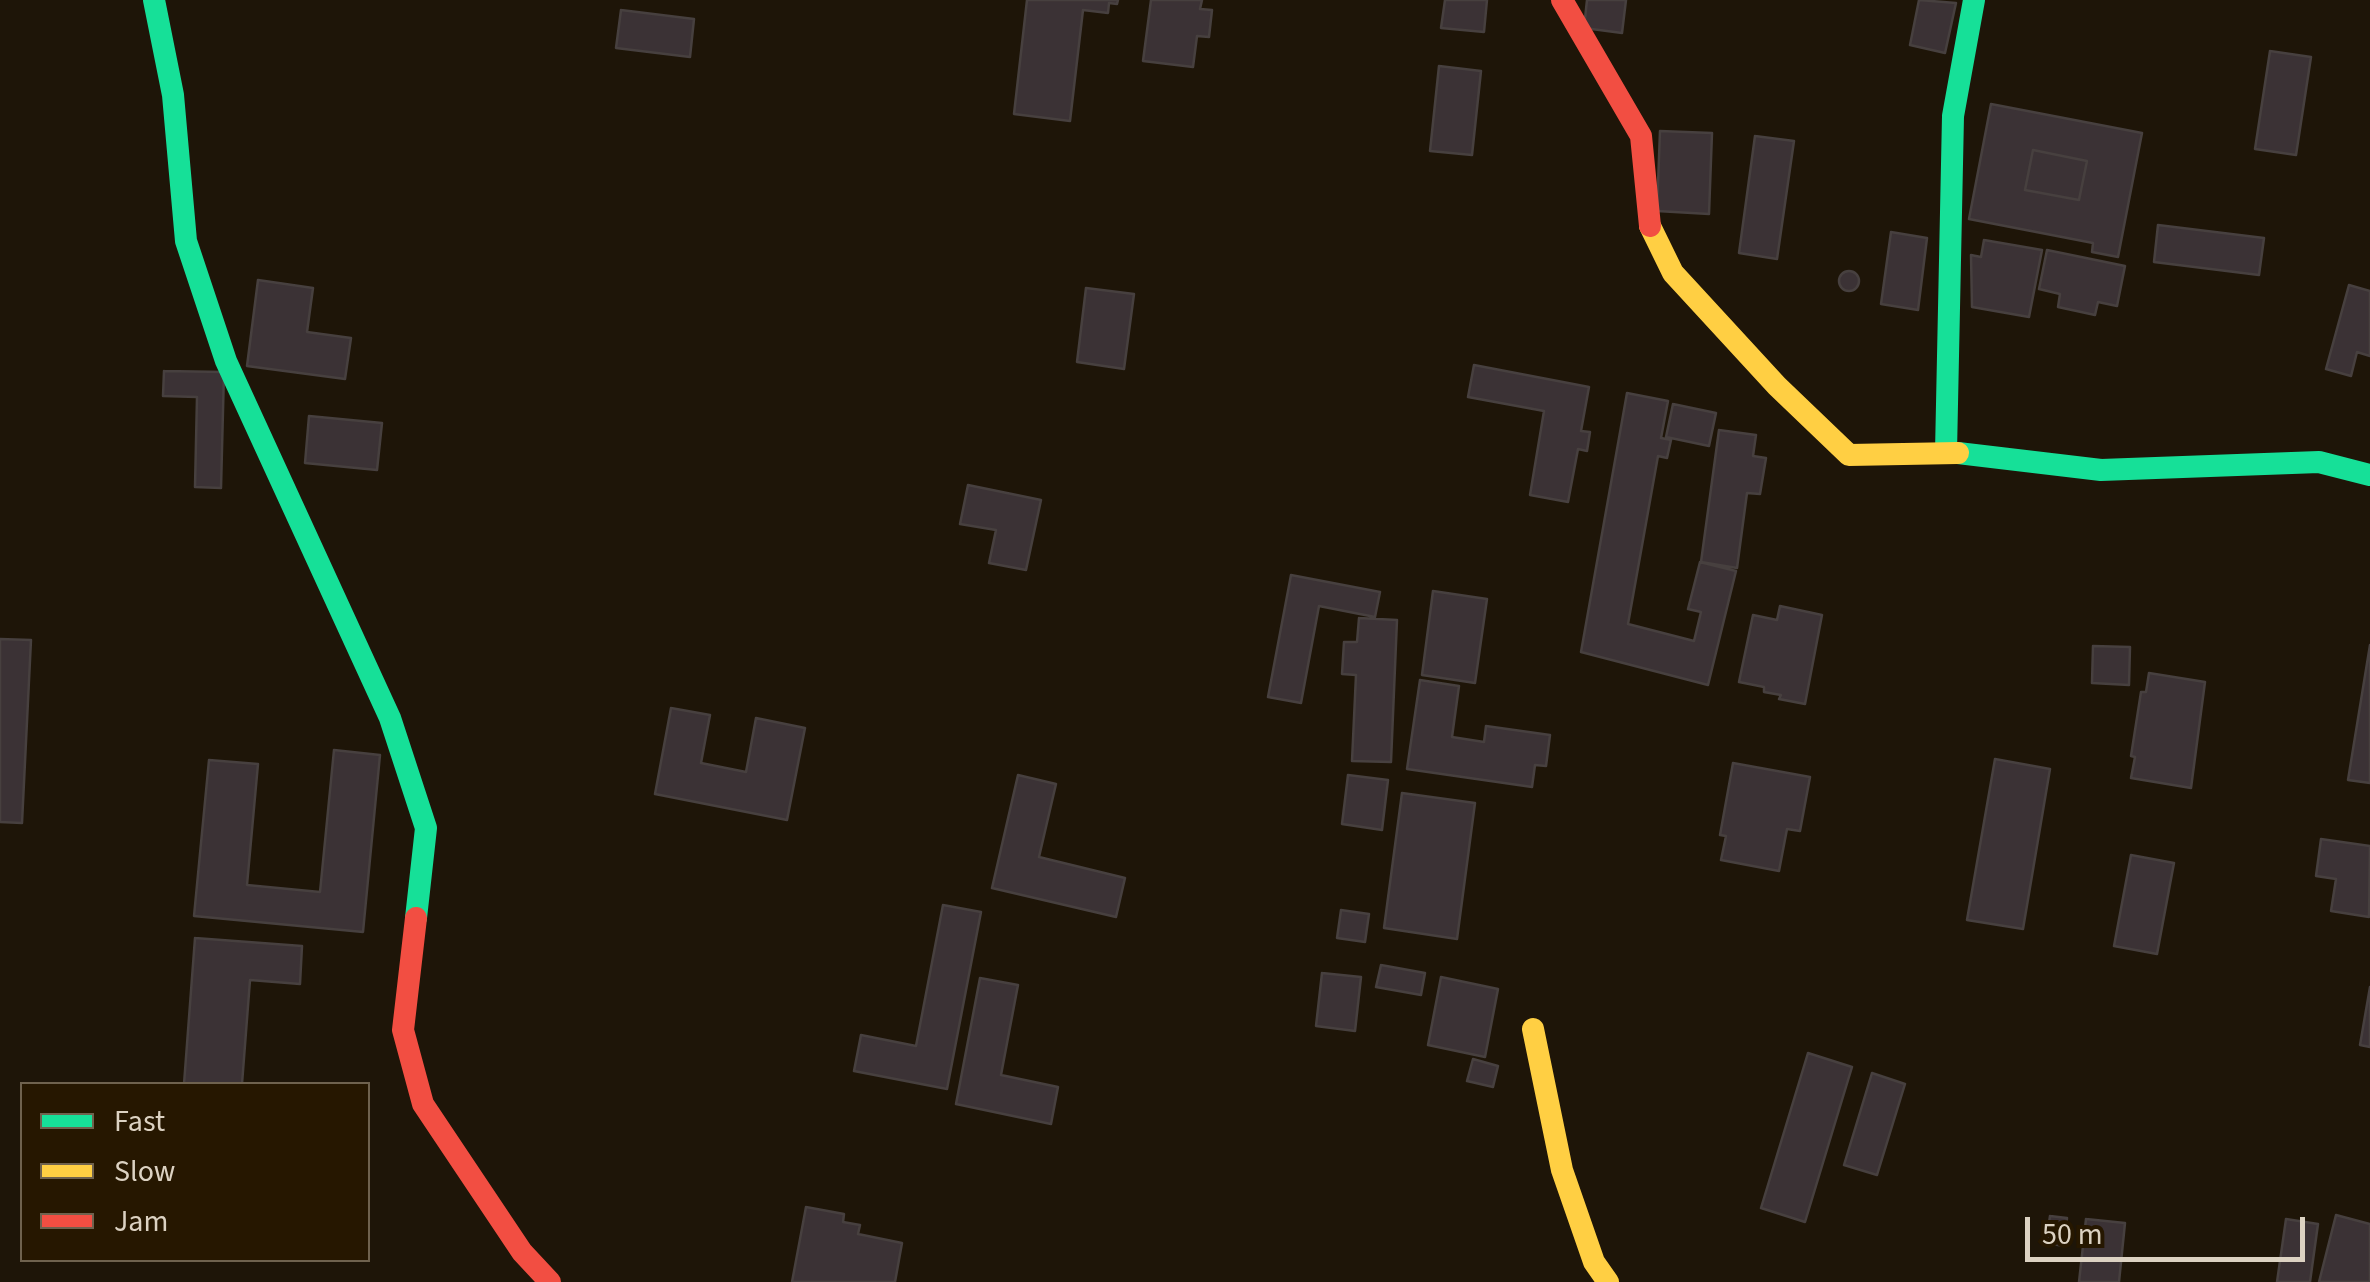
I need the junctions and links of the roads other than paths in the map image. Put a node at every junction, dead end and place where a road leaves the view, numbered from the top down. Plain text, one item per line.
1 (154, 0) edge
2 (1562, 0) edge
3 (1974, 0) edge
4 (1946, 452) junction
5 (2370, 474) edge
6 (1533, 1029) dead end
7 (550, 1282) edge
8 (1608, 1282) edge

1 - 7 street
2 - 4 street
3 - 4 street
4 - 5 street
6 - 8 street

